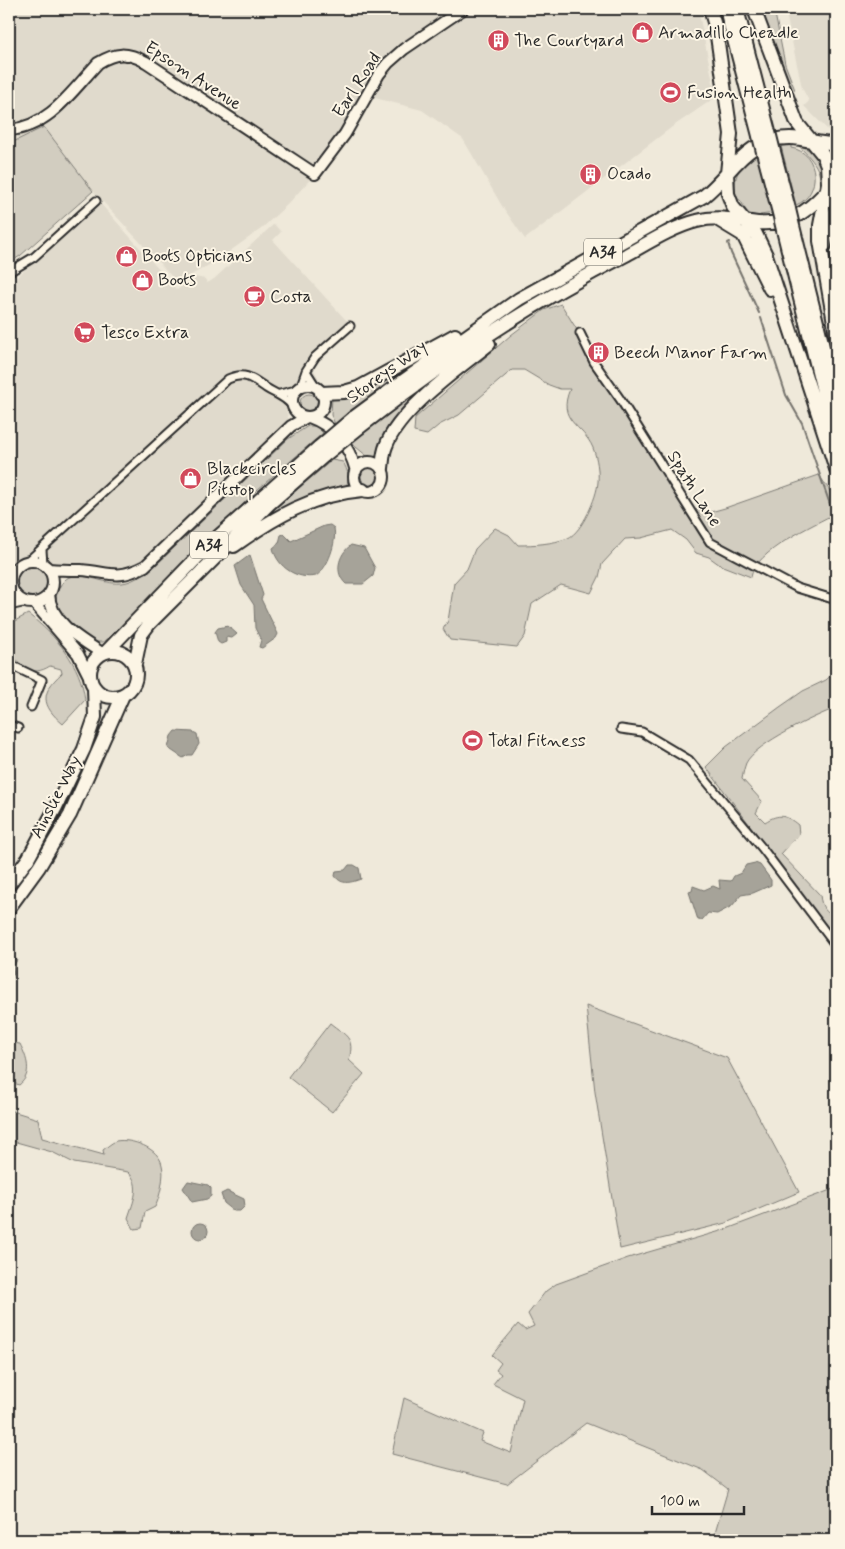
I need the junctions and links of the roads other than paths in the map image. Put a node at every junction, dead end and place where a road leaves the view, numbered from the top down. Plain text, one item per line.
1 (463, 9) edge
2 (710, 9) edge
3 (726, 9) edge
4 (737, 9) edge
5 (754, 9) edge
6 (9, 130) edge
7 (764, 134) junction
8 (809, 141) junction
9 (836, 144) edge
10 (727, 173) junction
11 (315, 174) joint
12 (836, 180) edge
13 (826, 192) junction
14 (96, 201) dead end
15 (836, 209) edge
16 (713, 218) junction
17 (745, 221) junction
18 (788, 228) junction
19 (824, 259) junction
20 (9, 272) edge
21 (548, 297) junction
22 (519, 300) junction
23 (350, 326) dead end
24 (580, 333) dead end
25 (836, 334) edge
26 (306, 372) junction
27 (807, 384) junction
28 (298, 389) junction
29 (320, 391) junction
30 (280, 394) junction
31 (836, 398) edge
32 (293, 407) junction
33 (308, 417) junction
34 (356, 423) junction
35 (291, 426) junction
36 (836, 443) edge
37 (322, 451) junction
38 (382, 468) junction
39 (836, 469) edge
40 (356, 471) junction
41 (363, 490) junction
42 (42, 550) junction
43 (28, 561) junction
44 (46, 566) junction
45 (12, 568) edge
46 (70, 570) junction
47 (11, 585) edge
48 (51, 590) junction
49 (179, 592) junction
50 (836, 600) edge
51 (9, 602) edge
52 (30, 603) junction
53 (9, 606) edge
54 (104, 652) junction
55 (9, 664) edge
56 (135, 664) junction
57 (92, 684) junction
58 (123, 695) junction
59 (31, 707) dead end
60 (9, 725) edge
61 (18, 728) dead end
62 (621, 729) dead end
63 (9, 884) edge
64 (9, 908) edge
65 (836, 946) edge

1 - 11 street, Earl Road
2 - 10 highway
3 - 7 highway
4 - 7 highway
5 - 8 highway
6 - 11 street, Epsom Avenue
7 - 18 highway, bridge
8 - 9 highway, A34
8 - 10 highway, A34
8 - 13 highway
10 - 17 highway
10 - 22 highway, Storeys Way / A34
12 - 13 highway, A34
13 - 17 highway, A34
13 - 19 highway
14 - 20 street
15 - 19 highway
16 - 17 highway, Storeys Way / A34
16 - 21 highway, Storeys Way / A34
16 - 27 highway
17 - 27 highway
18 - 31 highway
18 - 36 highway
19 - 25 highway
21 - 34 highway, Storeys Way / A34
21 - 38 highway
22 - 29 highway
22 - 34 highway, Storeys Way / A34
23 - 26 street
24 - 50 street, Spath Lane
26 - 28 street
26 - 29 street
27 - 39 highway
28 - 29 street
28 - 30 street
28 - 32 street
29 - 33 street
30 - 32 street
30 - 42 street
32 - 33 street
32 - 35 street
33 - 35 street
33 - 40 street
34 - 37 highway, Storeys Way / A34, bridge
35 - 46 street
37 - 49 highway, Storeys Way / A34
37 - 54 highway, Storeys Way / A34
38 - 40 street
38 - 41 street
40 - 41 street
41 - 49 highway
42 - 43 street
42 - 44 street
43 - 44 street
43 - 45 street
44 - 46 street
44 - 48 street
45 - 47 street
46 - 48 street
47 - 51 street
47 - 52 street
48 - 52 street
48 - 54 street
49 - 56 highway, Storeys Way / A34
52 - 53 street
52 - 57 street
54 - 56 highway
54 - 57 highway, A34
55 - 59 street
56 - 58 highway, A34
57 - 58 highway
57 - 63 highway, Ainslie Way / A34
58 - 64 highway, Ainslie Way / A34
60 - 61 street
62 - 65 street

